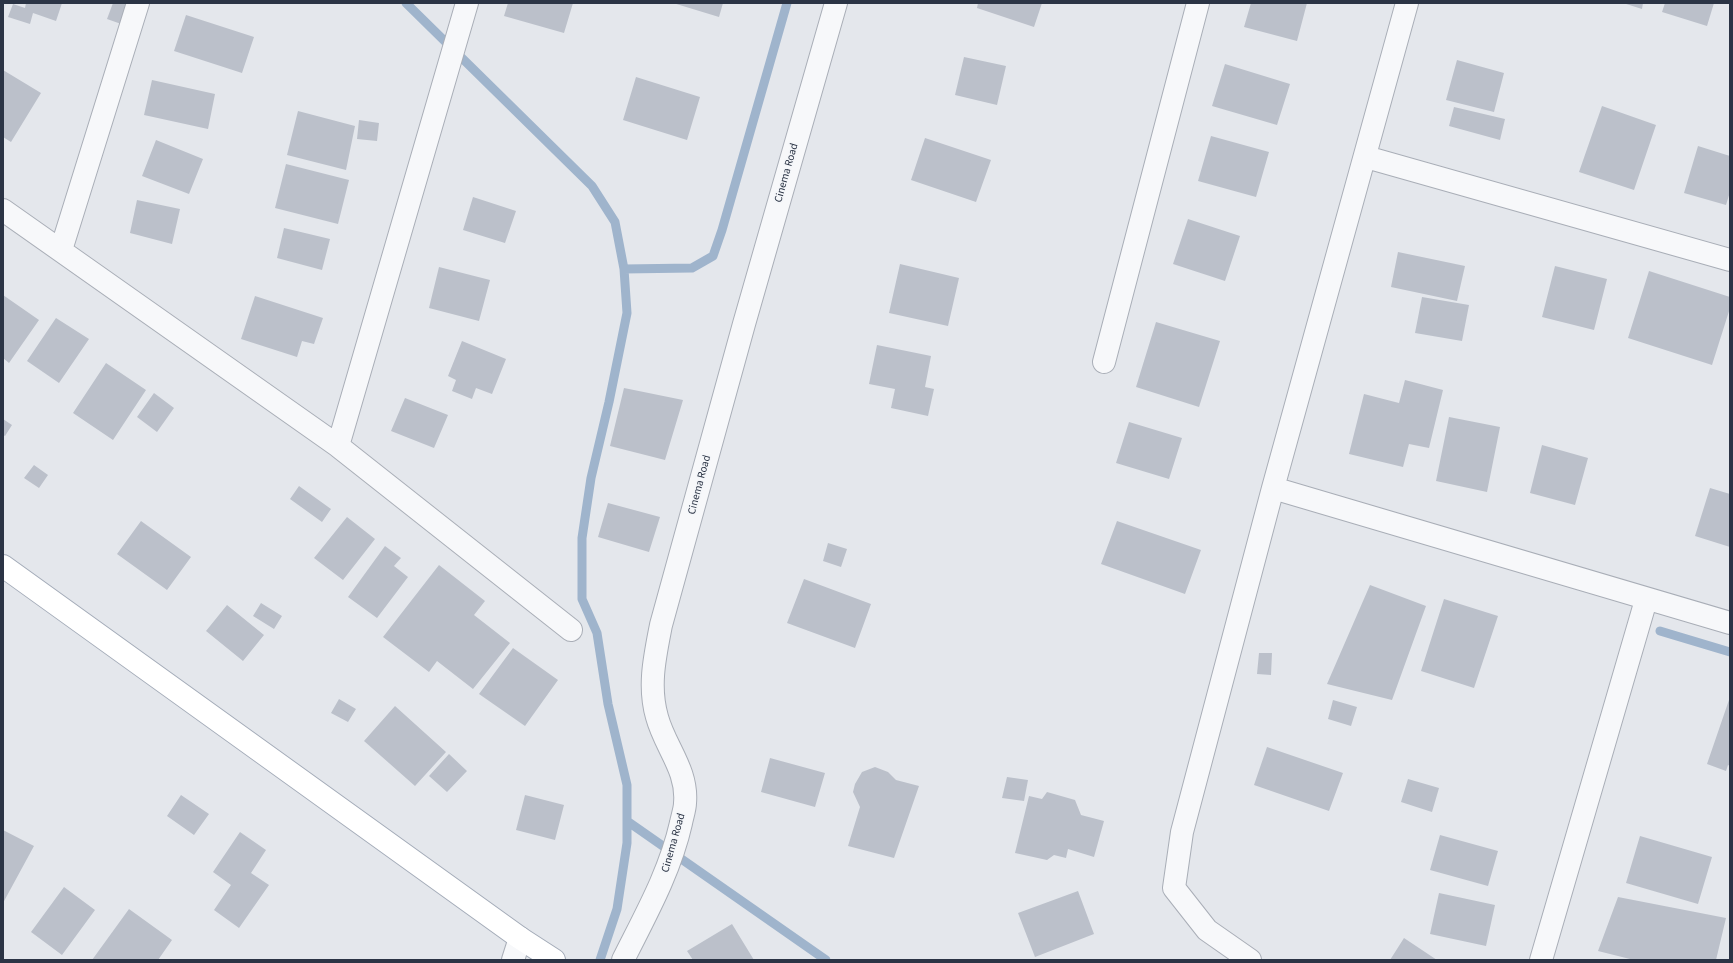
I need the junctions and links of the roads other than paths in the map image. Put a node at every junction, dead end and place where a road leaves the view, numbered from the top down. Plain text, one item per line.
1 (138, 3) edge
2 (836, 3) edge
3 (1198, 3) edge
4 (1407, 3) edge
5 (466, 9) edge
6 (1366, 156) junction
7 (3, 210) edge
8 (61, 250) junction
9 (1730, 260) edge
10 (1104, 362) dead end
11 (338, 446) junction
12 (1273, 488) junction
13 (3, 566) edge
14 (1646, 600) junction
15 (1730, 623) edge
16 (571, 630) dead end
17 (520, 938) junction
18 (512, 960) edge
19 (554, 960) edge
20 (623, 960) edge
21 (1250, 960) edge
22 (1541, 960) edge

1 - 8 street
2 - 20 street, Cinema Road
3 - 10 street
4 - 6 street
5 - 11 street
6 - 9 street
6 - 12 street
7 - 8 street
8 - 11 street
11 - 16 street
12 - 14 street
12 - 21 street
13 - 17 main road
14 - 15 street
14 - 22 street
17 - 18 street
17 - 19 main road

